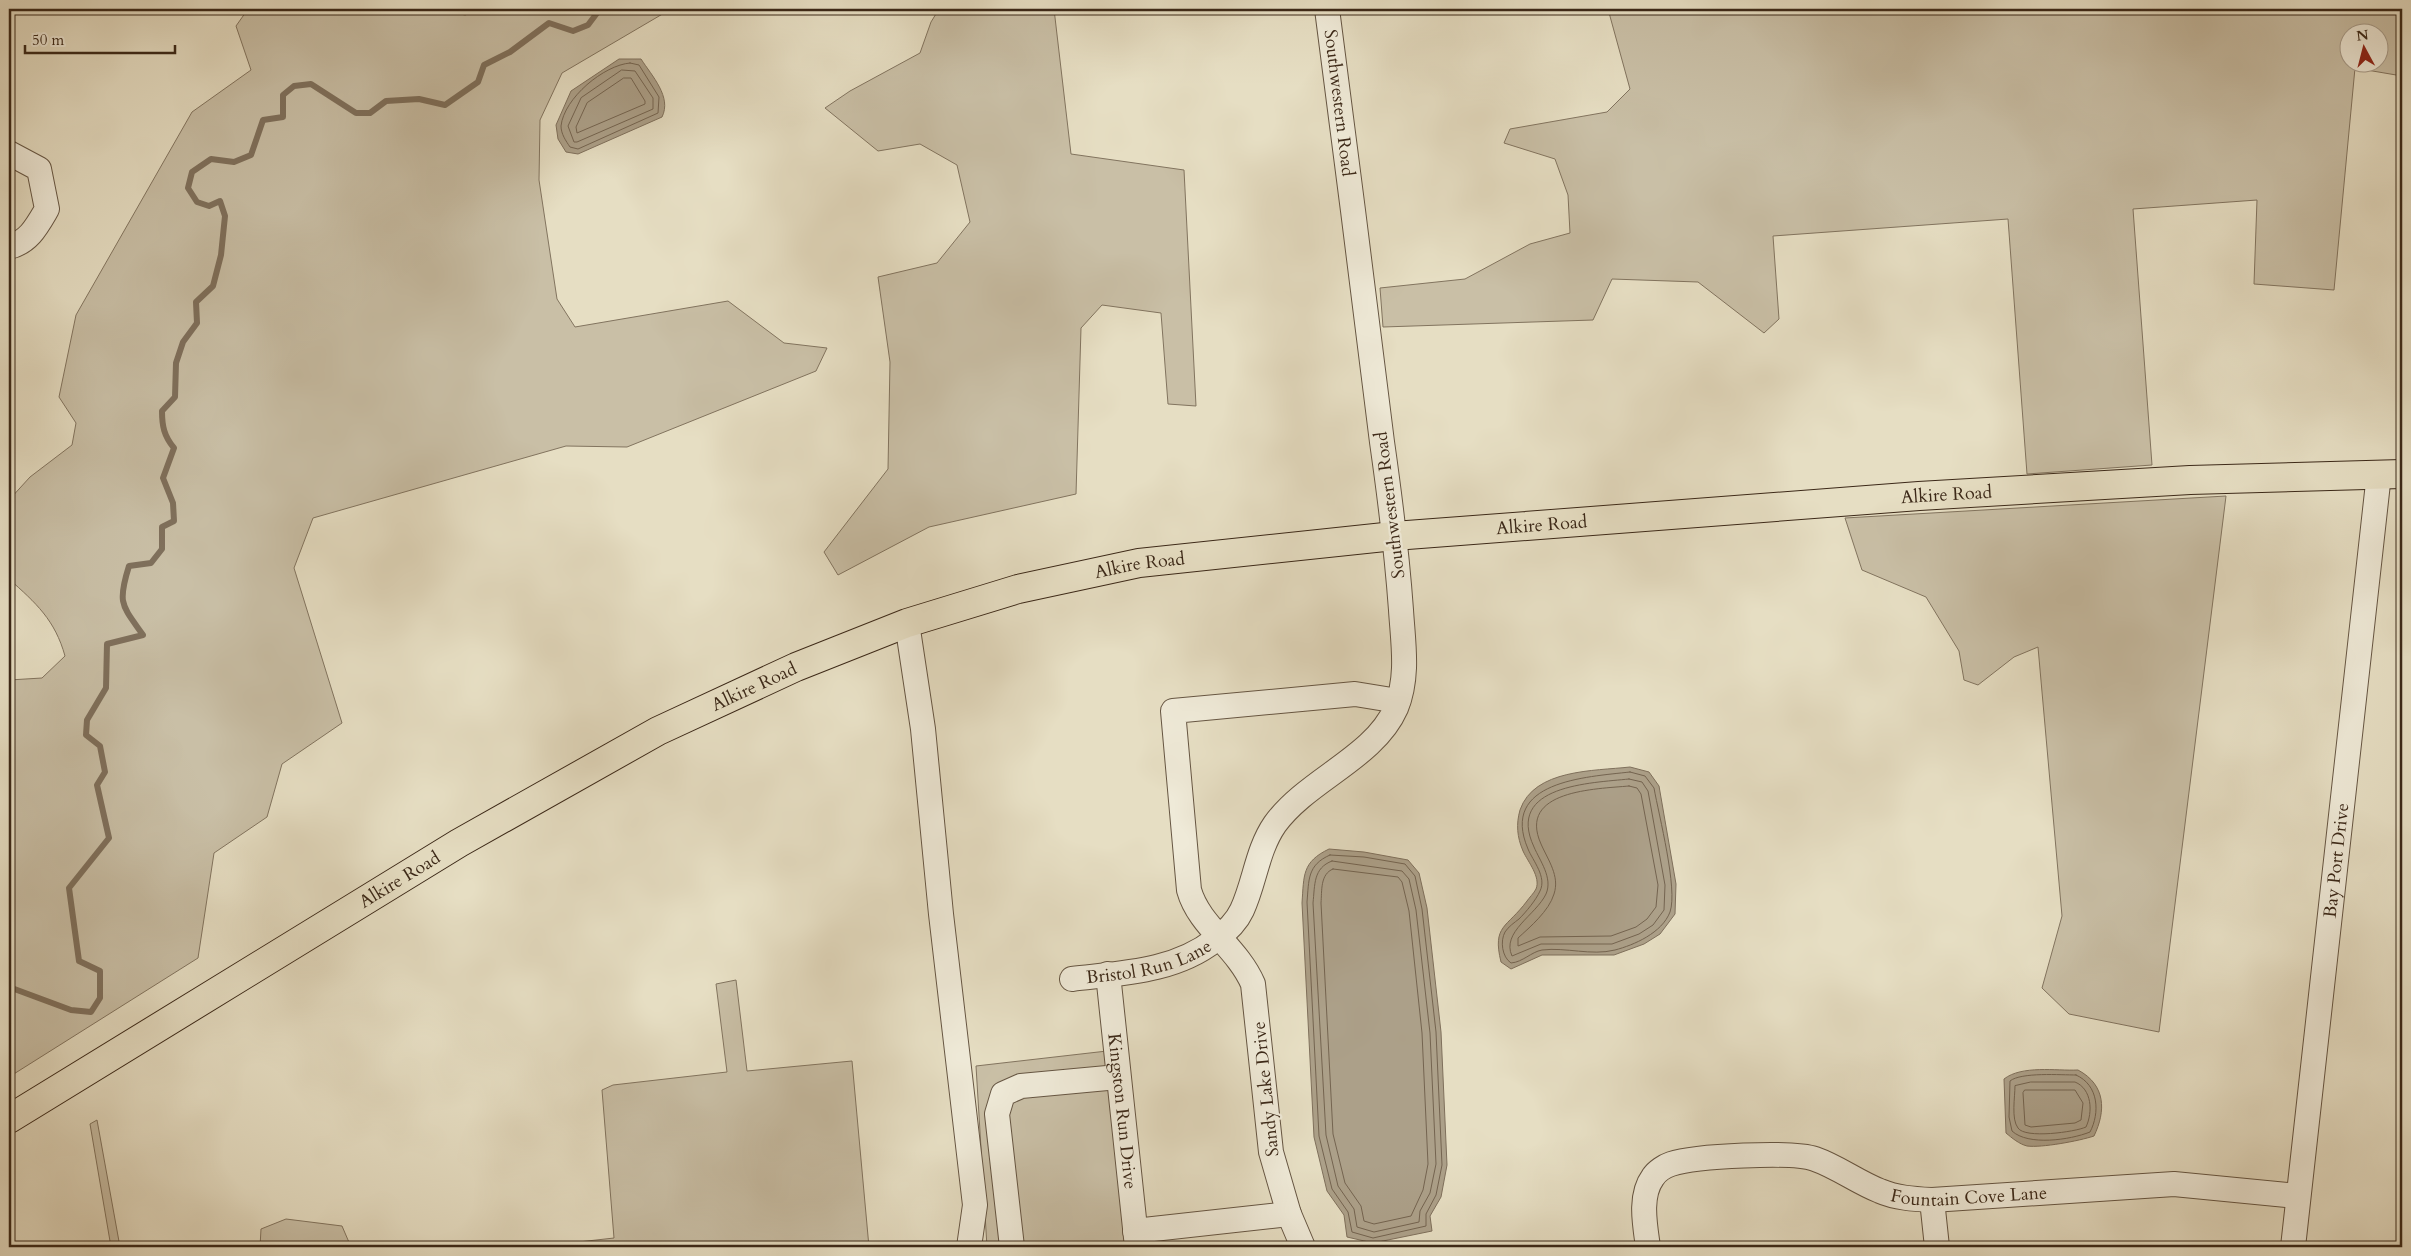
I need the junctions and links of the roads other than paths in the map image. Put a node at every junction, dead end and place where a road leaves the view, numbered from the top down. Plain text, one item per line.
1 (1327, 9) edge
2 (9, 153) edge
3 (9, 247) edge
4 (2390, 474) edge
5 (1394, 536) junction
6 (907, 623) junction
7 (1398, 701) junction
8 (1221, 936) junction
9 (1108, 974) junction
10 (1072, 979) dead end
11 (1118, 1078) junction
12 (9, 1119) edge
13 (2297, 1196) junction
14 (1932, 1200) junction
15 (1289, 1214) junction
16 (1136, 1239) edge
17 (969, 1247) edge
18 (1012, 1247) edge
19 (1304, 1247) edge
20 (1648, 1247) edge
21 (1937, 1247) edge
22 (2293, 1247) edge

1 - 5 street, Southwestern Road
2 - 3 street
4 - 5 main road, Alkire Road
4 - 13 street, Bay Port Drive
5 - 6 main road, Alkire Road
5 - 7 street, Southwestern Road
6 - 12 main road, Alkire Road
6 - 17 street
7 - 8 street, Southwestern Road
7 - 8 street, Sandy Lake Drive
8 - 9 street, Bristol Run Lane
8 - 15 street, Sandy Lake Drive
9 - 10 street, Bristol Run Lane
9 - 11 street, Kingston Run Drive
11 - 16 street, Kingston Run Drive
11 - 18 street
13 - 14 street, Fountain Cove Lane
13 - 22 street, Bay Port Drive
14 - 20 street, Fountain Cove Lane
14 - 21 street
15 - 16 street
15 - 19 street, Sandy Lake Drive

